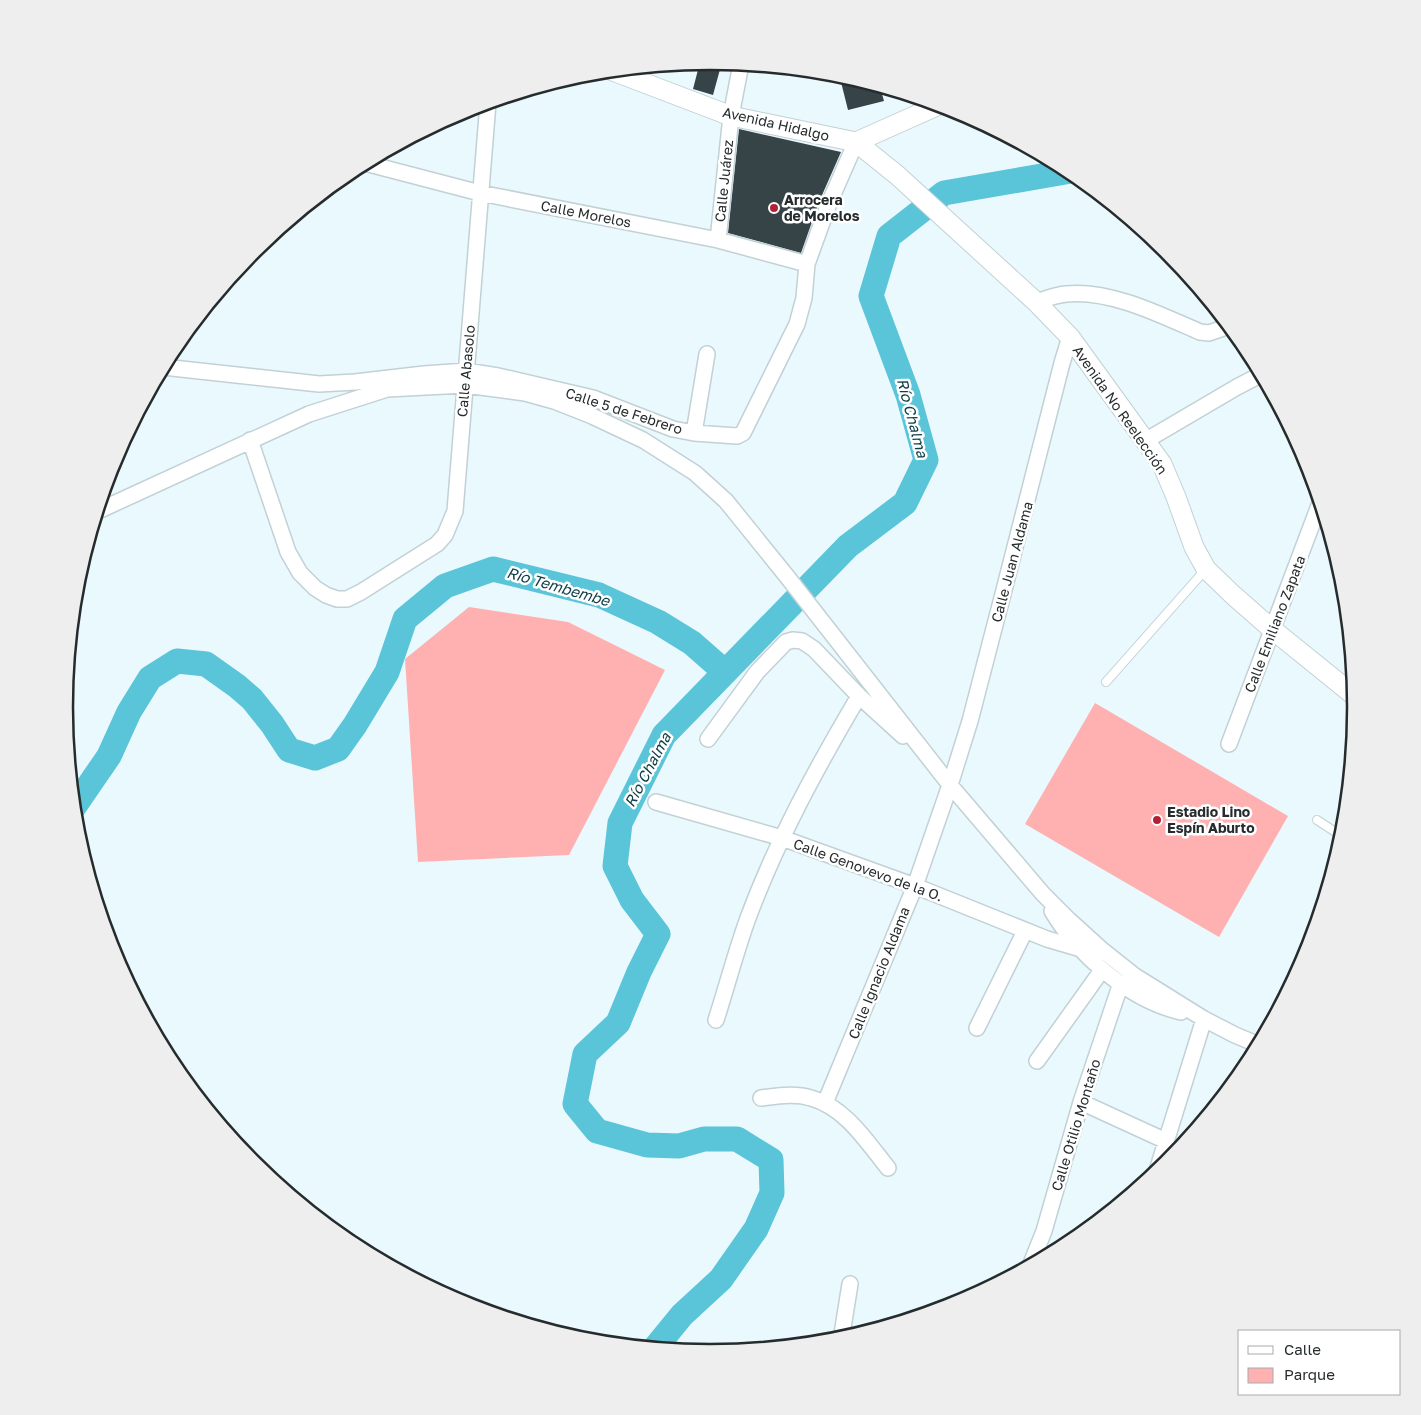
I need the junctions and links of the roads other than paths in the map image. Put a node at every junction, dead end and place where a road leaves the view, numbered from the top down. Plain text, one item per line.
1 (740, 71) edge
2 (625, 75) edge
3 (929, 109) edge
4 (487, 111) edge
5 (731, 116) junction
6 (856, 142) junction
7 (374, 166) edge
8 (480, 193) junction
9 (718, 240) junction
10 (808, 264) junction
11 (1036, 302) junction
12 (1223, 328) edge
13 (1070, 337) junction
14 (707, 354) dead end
15 (171, 368) edge
16 (1256, 377) edge
17 (465, 378) junction
18 (388, 383) junction
19 (694, 433) junction
20 (250, 440) junction
21 (1145, 441) junction
22 (106, 507) edge
23 (1317, 512) edge
24 (1206, 568) junction
25 (1273, 630) junction
26 (1106, 682) dead end
27 (1348, 690) edge
28 (859, 696) junction
29 (708, 739) dead end
30 (1229, 744) dead end
31 (931, 760) junction
32 (950, 785) junction
33 (656, 802) dead end
34 (1317, 820) dead end
35 (1336, 832) edge
36 (782, 838) junction
37 (915, 886) junction
38 (1043, 894) junction
39 (1025, 931) junction
40 (1078, 948) junction
41 (1102, 970) junction
42 (1121, 983) junction
43 (1201, 1017) junction
44 (716, 1020) dead end
45 (977, 1028) dead end
46 (1253, 1042) edge
47 (1037, 1061) dead end
48 (761, 1098) dead end
49 (1081, 1102) junction
50 (825, 1103) junction
51 (1166, 1141) junction
52 (1161, 1158) edge
53 (888, 1168) dead end
54 (1034, 1257) edge
55 (850, 1284) dead end
56 (842, 1331) edge

1 - 5 street, Calle Juárez
2 - 5 street, Avenida Hidalgo
3 - 6 street
4 - 8 street, Calle Abasolo
5 - 6 street, Avenida Hidalgo
5 - 9 street, Calle Juárez
6 - 10 street, Calle 5 de Febrero
6 - 11 street, Avenida No Reelección
7 - 8 street, Calle Morelos
8 - 9 street, Calle Morelos
8 - 17 street, Calle Abasolo
9 - 10 street, Calle Morelos
10 - 19 street, Calle 5 de Febrero
11 - 12 street
11 - 13 street, Avenida No Reelección
13 - 21 street, Avenida No Reelección
13 - 32 street, Calle Juan Aldama
14 - 19 street
15 - 18 street
16 - 21 street
17 - 18 street
17 - 19 street, Calle 5 de Febrero
17 - 20 street, Calle Abasolo
17 - 31 street
18 - 20 street
20 - 22 street
21 - 24 street, Avenida No Reelección
23 - 25 street, Calle Emiliano Zapata
24 - 25 street, Avenida No Reelección
24 - 26 lane
25 - 27 street, Avenida No Reelección
25 - 30 street, Calle Emiliano Zapata
28 - 29 street
28 - 31 street
28 - 36 street
31 - 32 street
32 - 37 street, Calle Ignacio Aldama
32 - 38 street
33 - 36 street, Calle Genovevo de la O.
34 - 35 lane
36 - 37 street, Calle Genovevo de la O.
36 - 44 street
37 - 39 street, Calle Genovevo de la O.
37 - 50 street, Calle Ignacio Aldama
38 - 40 street
38 - 43 street
39 - 40 street, Calle Genovevo de la O.
39 - 45 street
40 - 41 street
41 - 42 street
41 - 47 street
42 - 43 street
42 - 49 street, Calle Otilio Montaño
43 - 46 street
43 - 51 street
48 - 50 street
49 - 51 street
49 - 54 street, Calle Otilio Montaño
50 - 53 street
51 - 52 street
55 - 56 street

